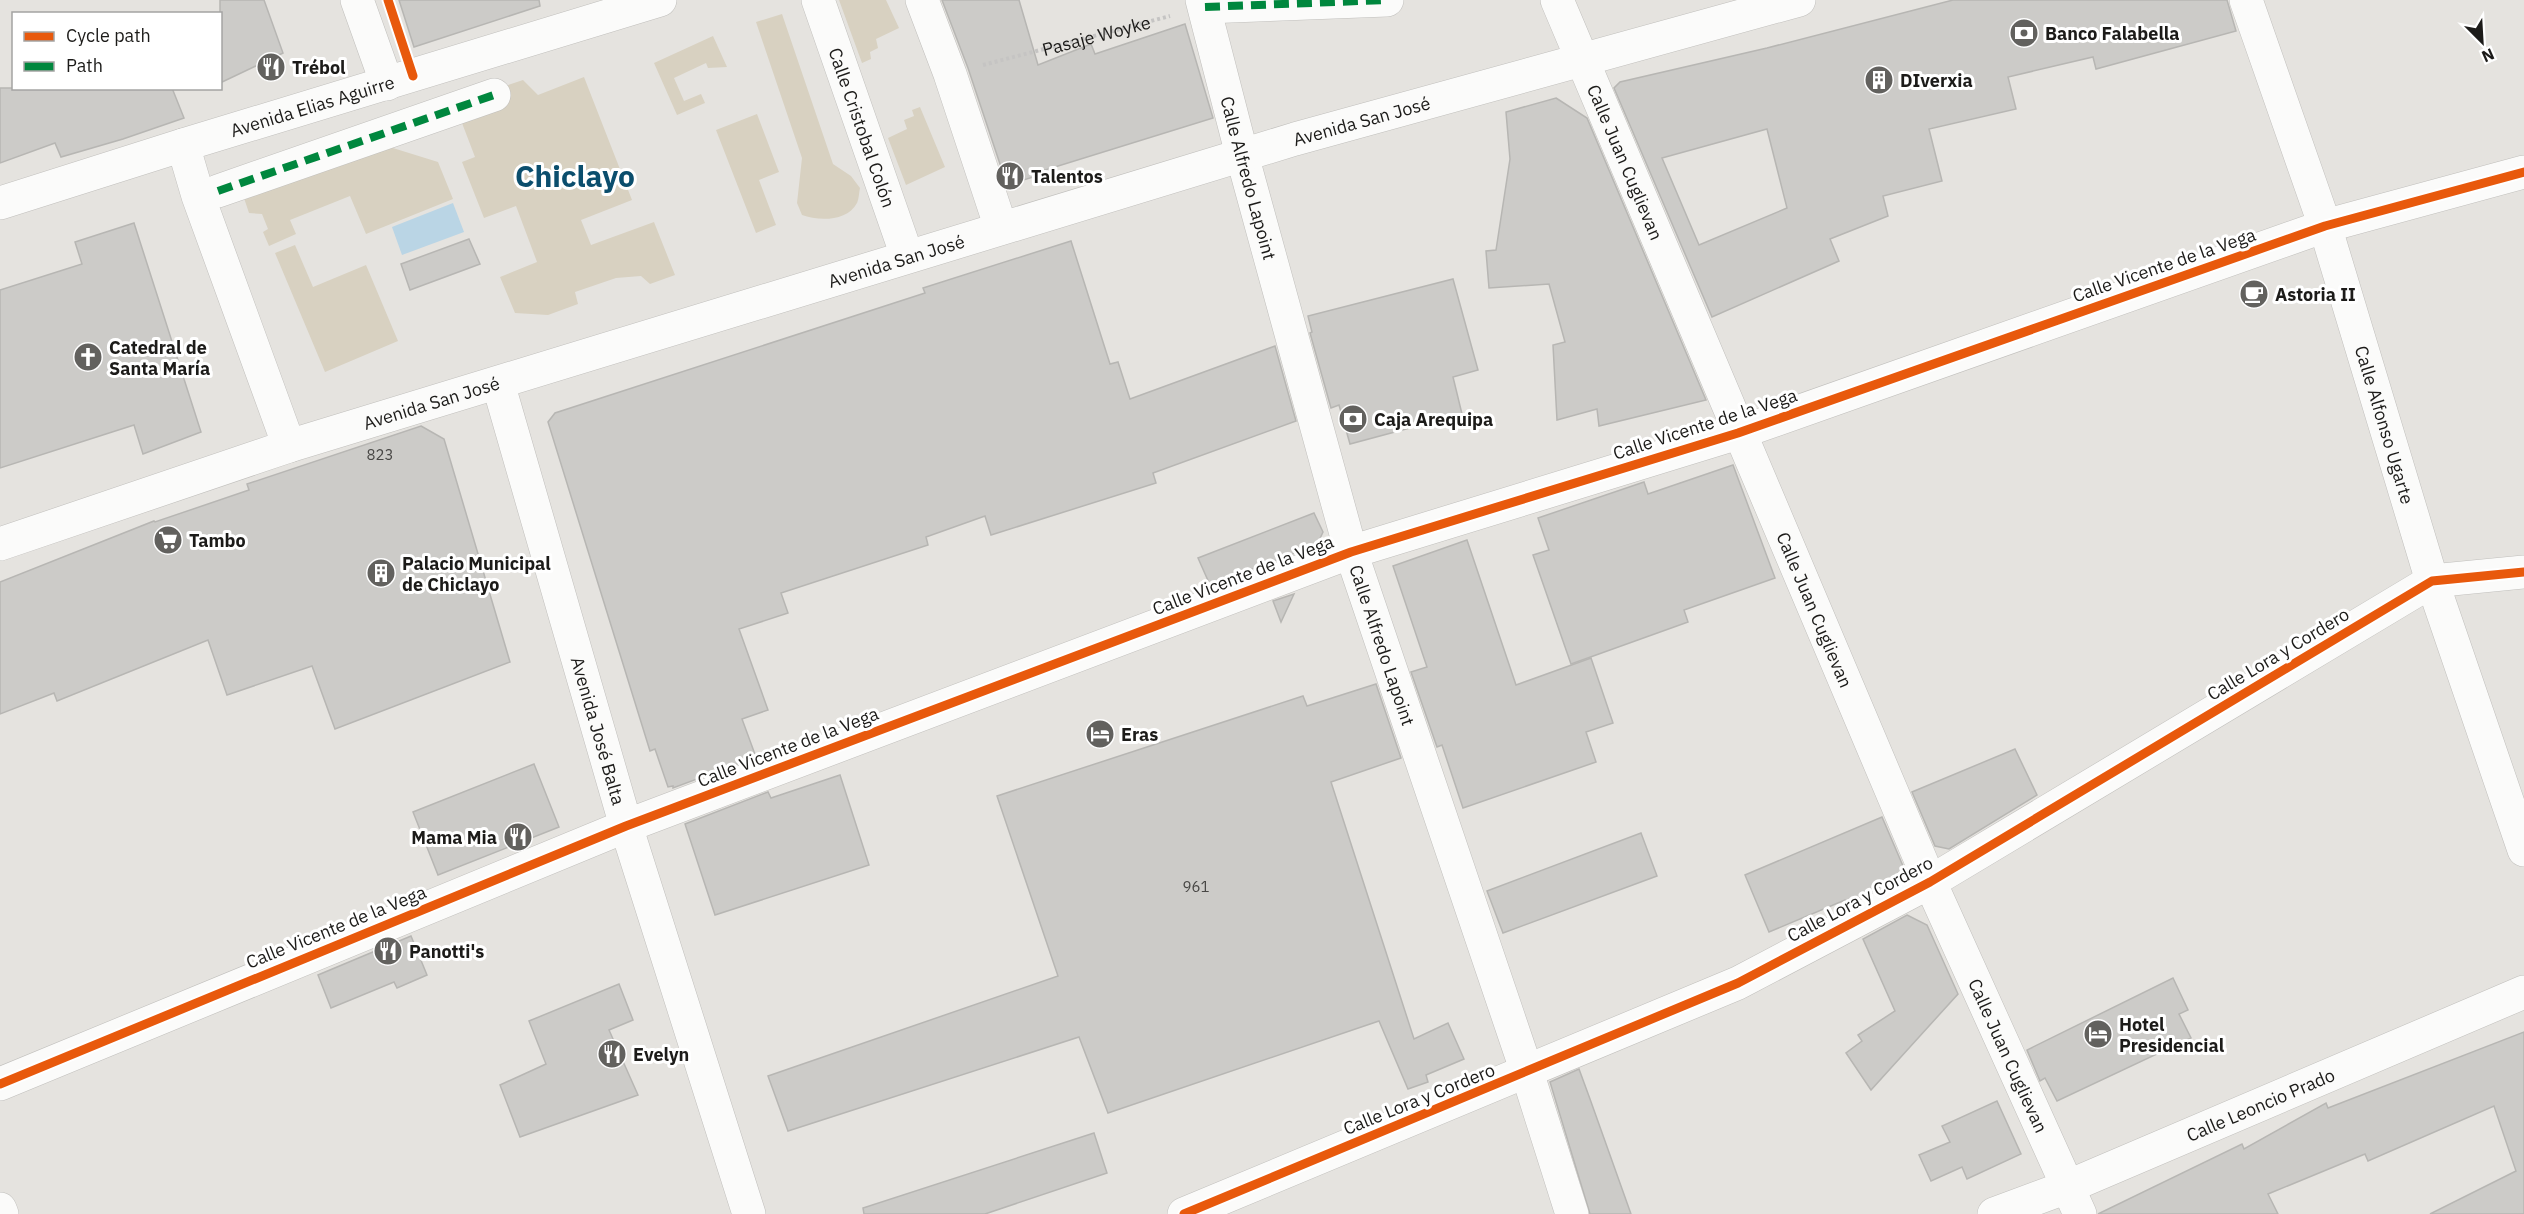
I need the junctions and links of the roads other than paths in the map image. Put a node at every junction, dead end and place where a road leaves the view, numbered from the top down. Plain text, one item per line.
1 (357, 0) edge
2 (660, 0) edge
3 (818, 0) edge
4 (922, 0) edge
5 (1387, 0) edge
6 (1557, 0) edge
7 (1799, 0) edge
8 (2246, 0) edge
9 (1204, 3) edge
10 (1583, 60) junction
11 (387, 84) junction
12 (494, 95) dead end
13 (183, 145) junction
14 (1242, 155) junction
15 (2524, 172) edge
16 (218, 191) dead end
17 (0, 203) edge
18 (2325, 226) junction
19 (1001, 228) junction
20 (907, 256) junction
21 (498, 382) junction
22 (1738, 433) junction
23 (289, 446) junction
24 (0, 544) edge
25 (1351, 552) junction
26 (2524, 572) edge
27 (2432, 581) junction
28 (626, 826) junction
29 (2524, 850) edge
30 (1930, 882) junction
31 (2524, 992) edge
32 (1527, 1072) junction
33 (0, 1084) edge
34 (2074, 1201) edge
35 (0, 1209) edge
36 (2, 1214) edge
37 (749, 1214) edge
38 (1184, 1214) edge
39 (1572, 1214) edge
40 (1994, 1214) edge

1 - 11 street
2 - 11 street, Avenida Elias Aguirre
3 - 20 street, Calle Cristobal Colón
4 - 19 street
5 - 9 street
6 - 10 street, Calle Juan Cuglievan
7 - 10 street, Avenida San José
8 - 18 street, Calle Alfonso Ugarte
9 - 14 street, Calle Alfredo Lapoint
10 - 14 street, Avenida San José
10 - 22 street, Calle Juan Cuglievan
11 - 13 street, Avenida Elias Aguirre
12 - 16 street
13 - 17 street, Avenida Elias Aguirre
13 - 23 street
14 - 19 street, Avenida San José
14 - 25 street, Calle Alfredo Lapoint
15 - 18 street, Calle Vicente de la Vega
18 - 22 street, Calle Vicente de la Vega
18 - 27 street, Calle Alfonso Ugarte
19 - 20 street, Avenida San José
20 - 21 street, Avenida San José
21 - 23 street, Avenida San José
21 - 28 street, Avenida José Balta
22 - 25 street, Calle Vicente de la Vega
22 - 30 street, Calle Juan Cuglievan
23 - 24 street, Avenida San José
25 - 28 street, Calle Vicente de la Vega
25 - 32 street, Calle Alfredo Lapoint
26 - 27 street, Calle Lora y Cordero
27 - 29 street, Calle Alfonso Ugarte
27 - 30 street, Calle Lora y Cordero
28 - 33 street, Calle Vicente de la Vega
28 - 37 street, Avenida José Balta
30 - 32 street, Calle Lora y Cordero
30 - 34 street, Calle Juan Cuglievan
31 - 34 street, Calle Leoncio Prado
32 - 38 street, Calle Lora y Cordero
32 - 39 street, Calle Alfredo Lapoint
34 - 40 street, Calle Leoncio Prado
35 - 36 street

